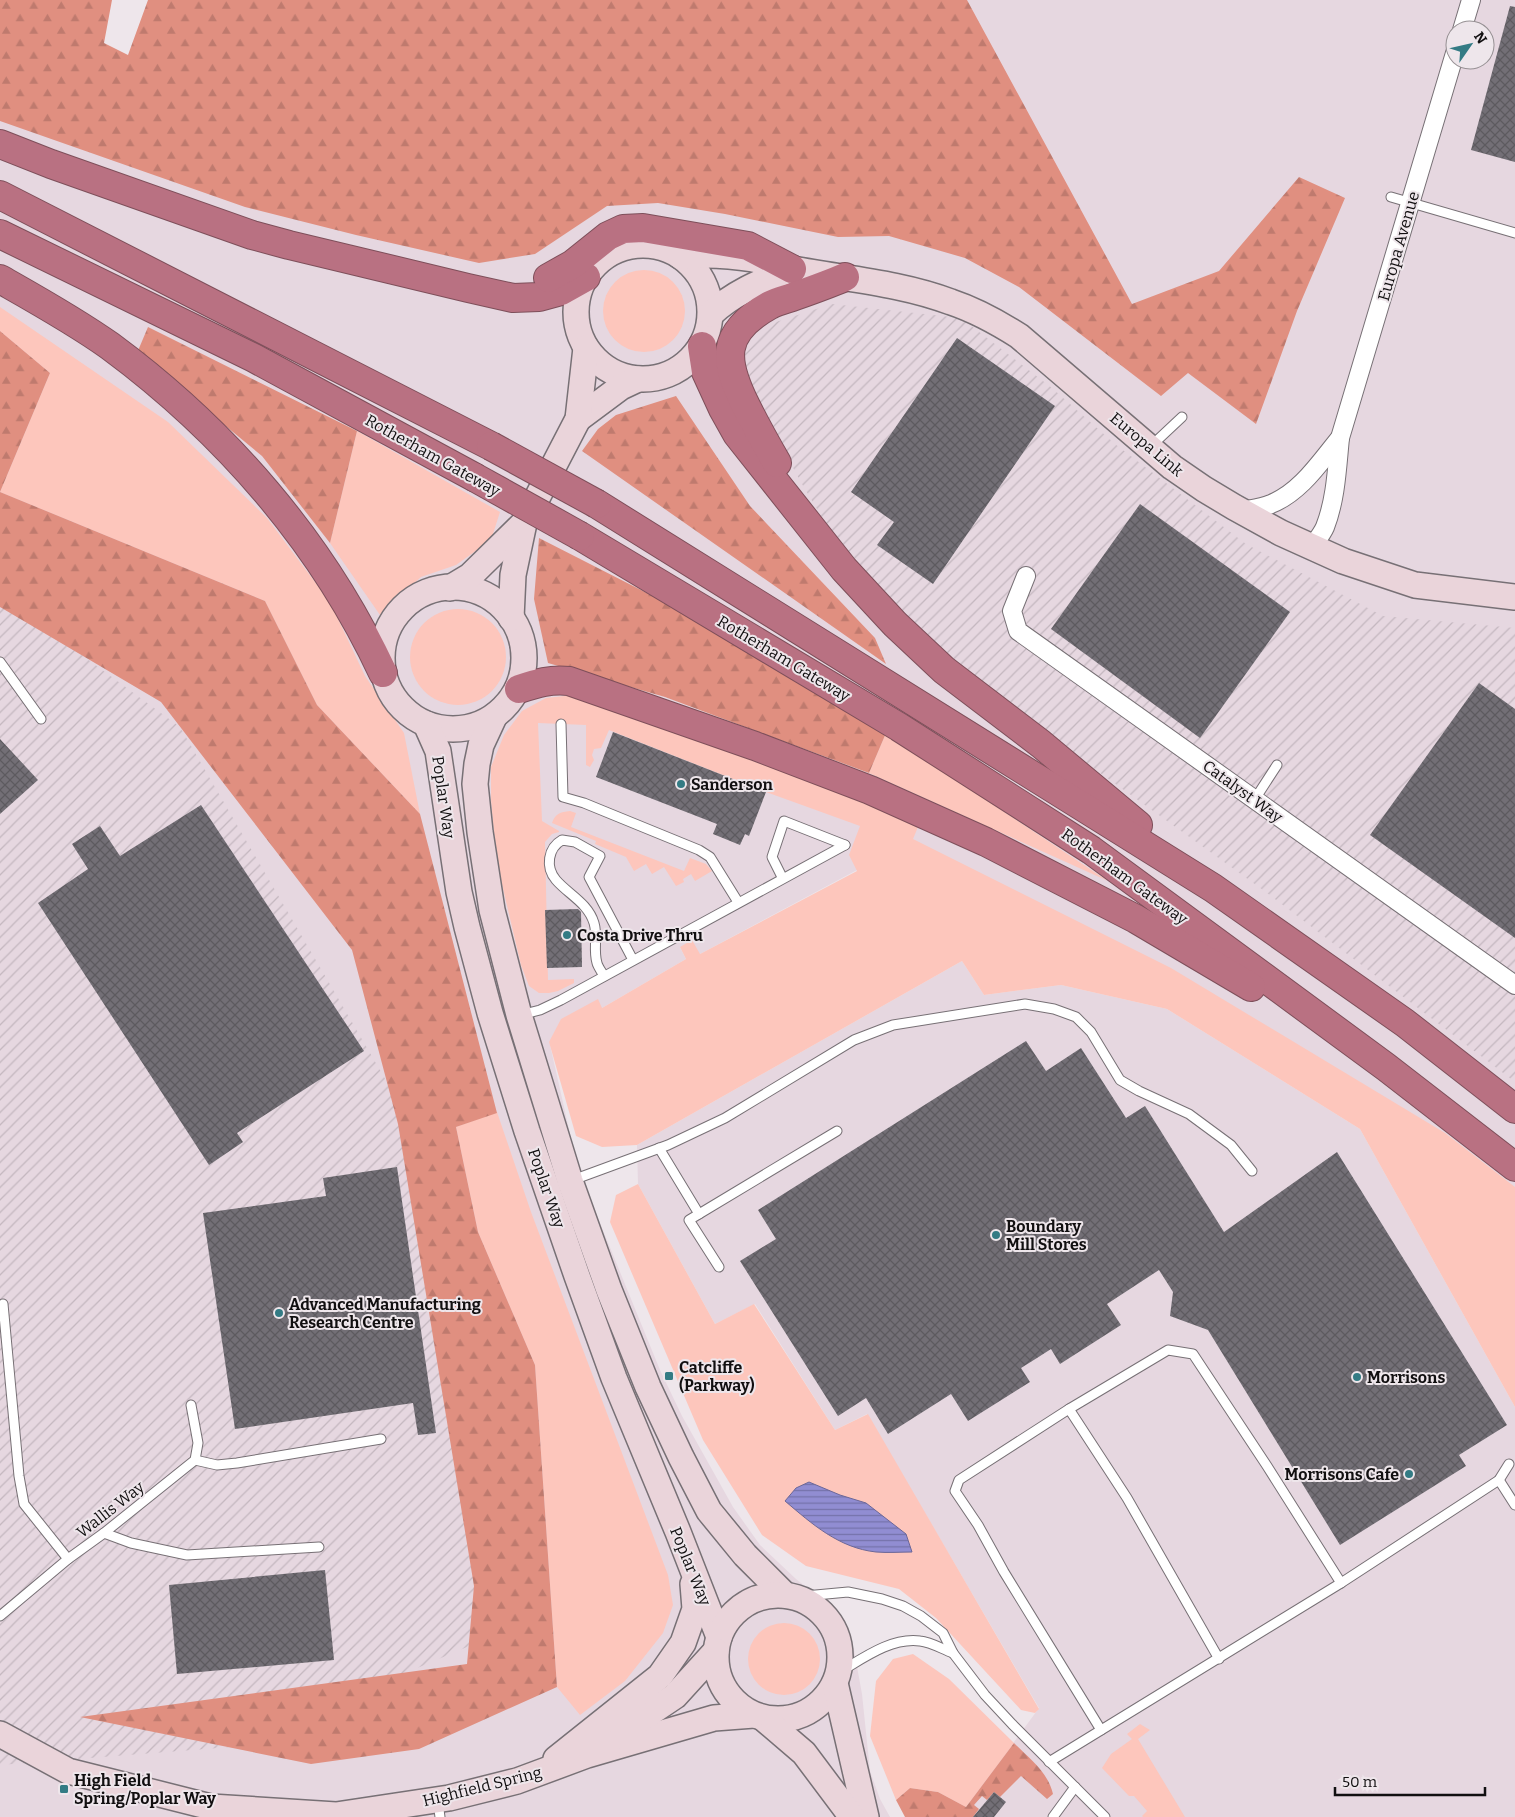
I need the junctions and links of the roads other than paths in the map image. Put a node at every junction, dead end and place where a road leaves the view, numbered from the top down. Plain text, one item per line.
1 (1471, 0) edge
2 (1465, 20) edge
3 (1450, 70) edge
4 (0, 144) edge
5 (0, 195) edge
6 (1391, 197) dead end
7 (1411, 202) junction
8 (1515, 233) edge
9 (0, 234) edge
10 (680, 256) junction
11 (792, 269) junction
12 (586, 277) junction
13 (845, 278) junction
14 (0, 279) edge
15 (496, 293) junction
16 (710, 314) junction
17 (702, 346) junction
18 (586, 348) junction
19 (638, 379) junction
20 (1182, 417) dead end
21 (578, 420) junction
22 (1340, 438) junction
23 (1150, 447) junction
24 (1241, 511) junction
25 (524, 522) junction
26 (1312, 547) junction
27 (829, 550) junction
28 (1026, 576) dead end
29 (450, 588) junction
30 (1515, 597) edge
31 (512, 618) junction
32 (0, 662) edge
33 (383, 672) junction
34 (520, 689) junction
35 (494, 717) junction
36 (41, 719) dead end
37 (426, 724) junction
38 (561, 724) dead end
39 (1277, 765) dead end
40 (1255, 799) junction
41 (782, 878) junction
42 (1212, 888) junction
43 (738, 902) junction
44 (633, 960) junction
45 (604, 976) junction
46 (1515, 985) edge
47 (519, 1015) junction
48 (1386, 1068) junction
49 (1515, 1109) edge
50 (837, 1130) dead end
51 (659, 1148) junction
52 (1515, 1167) edge
53 (1252, 1171) dead end
54 (570, 1181) junction
55 (699, 1214) junction
56 (719, 1267) dead end
57 (3, 1304) dead end
58 (191, 1406) dead end
59 (1070, 1409) junction
60 (381, 1440) dead end
61 (194, 1460) junction
62 (1509, 1464) dead end
63 (1499, 1480) junction
64 (1515, 1505) edge
65 (104, 1533) junction
66 (319, 1547) dead end
67 (68, 1559) junction
68 (691, 1566) junction
69 (1341, 1583) junction
70 (790, 1596) junction
71 (0, 1616) edge
72 (717, 1644) junction
73 (953, 1653) junction
74 (1219, 1659) junction
75 (836, 1678) junction
76 (758, 1716) junction
77 (1101, 1730) junction
78 (0, 1734) edge
79 (587, 1755) junction
80 (1049, 1762) junction
81 (536, 1774) junction
82 (1075, 1787) junction
83 (439, 1808) edge
84 (852, 1817) edge
85 (866, 1817) edge
86 (1053, 1817) edge
87 (1105, 1817) edge

1 - 2 street
3 - 7 street, Europa Avenue
4 - 15 highway
5 - 42 highway, Rotherham Gateway, bridge
6 - 7 lane
7 - 8 lane
7 - 22 street, Europa Avenue
9 - 48 highway, Rotherham Gateway, bridge
10 - 11 main road, Europa Link
10 - 12 main road
10 - 16 main road
11 - 13 main road, Europa Link
11 - 15 highway
11 - 16 main road
12 - 15 highway
12 - 18 main road
13 - 23 main road, Europa Link
13 - 27 highway
14 - 33 highway
16 - 17 main road
17 - 19 main road
17 - 27 highway
18 - 19 main road
18 - 21 main road
19 - 21 main road
20 - 23 lane
21 - 25 main road
22 - 24 street, Europa Avenue
22 - 26 street, Europa Avenue
23 - 24 main road, Europa Link
24 - 26 main road, Europa Link
25 - 29 main road
25 - 31 main road
26 - 30 main road, Europa Link
27 - 42 highway
28 - 40 street, Catalyst Way
29 - 31 main road
29 - 33 main road
31 - 34 main road
32 - 36 lane
33 - 37 main road
34 - 35 main road
34 - 48 highway
35 - 37 main road
35 - 47 main road, Poplar Way
37 - 68 main road, Poplar Way
38 - 43 lane
39 - 40 lane
40 - 46 street, Catalyst Way
41 - 41 lane
41 - 43 lane
42 - 49 highway, Rotherham Gateway
43 - 44 lane
44 - 45 lane
44 - 45 lane
45 - 47 lane
47 - 54 main road, Poplar Way
48 - 52 highway, Rotherham Gateway
50 - 55 lane
51 - 53 lane
51 - 54 lane
51 - 55 lane
54 - 70 main road, Poplar Way
55 - 56 lane
57 - 67 lane
58 - 61 lane
59 - 69 lane
59 - 74 lane
59 - 77 lane
60 - 61 lane
61 - 65 lane, Wallis Way
62 - 63 lane
63 - 64 lane
63 - 69 lane
65 - 66 lane
65 - 67 lane, Wallis Way
67 - 71 lane, Wallis Way
68 - 72 main road, Poplar Way
68 - 81 main road
69 - 74 lane
70 - 72 main road, Poplar Way
70 - 73 lane
70 - 75 main road, Poplar Way
72 - 76 main road, Poplar Way
72 - 79 main road, Highfield Spring
73 - 75 lane
73 - 80 lane
74 - 77 lane
75 - 76 main road
75 - 85 main road, Poplar Way
76 - 79 main road, Highfield Spring
76 - 84 main road, Poplar Way
77 - 80 lane
78 - 83 main road, Highfield Spring
79 - 81 main road, Highfield Spring
80 - 82 lane
81 - 83 main road, Highfield Spring
82 - 86 lane
82 - 87 lane

